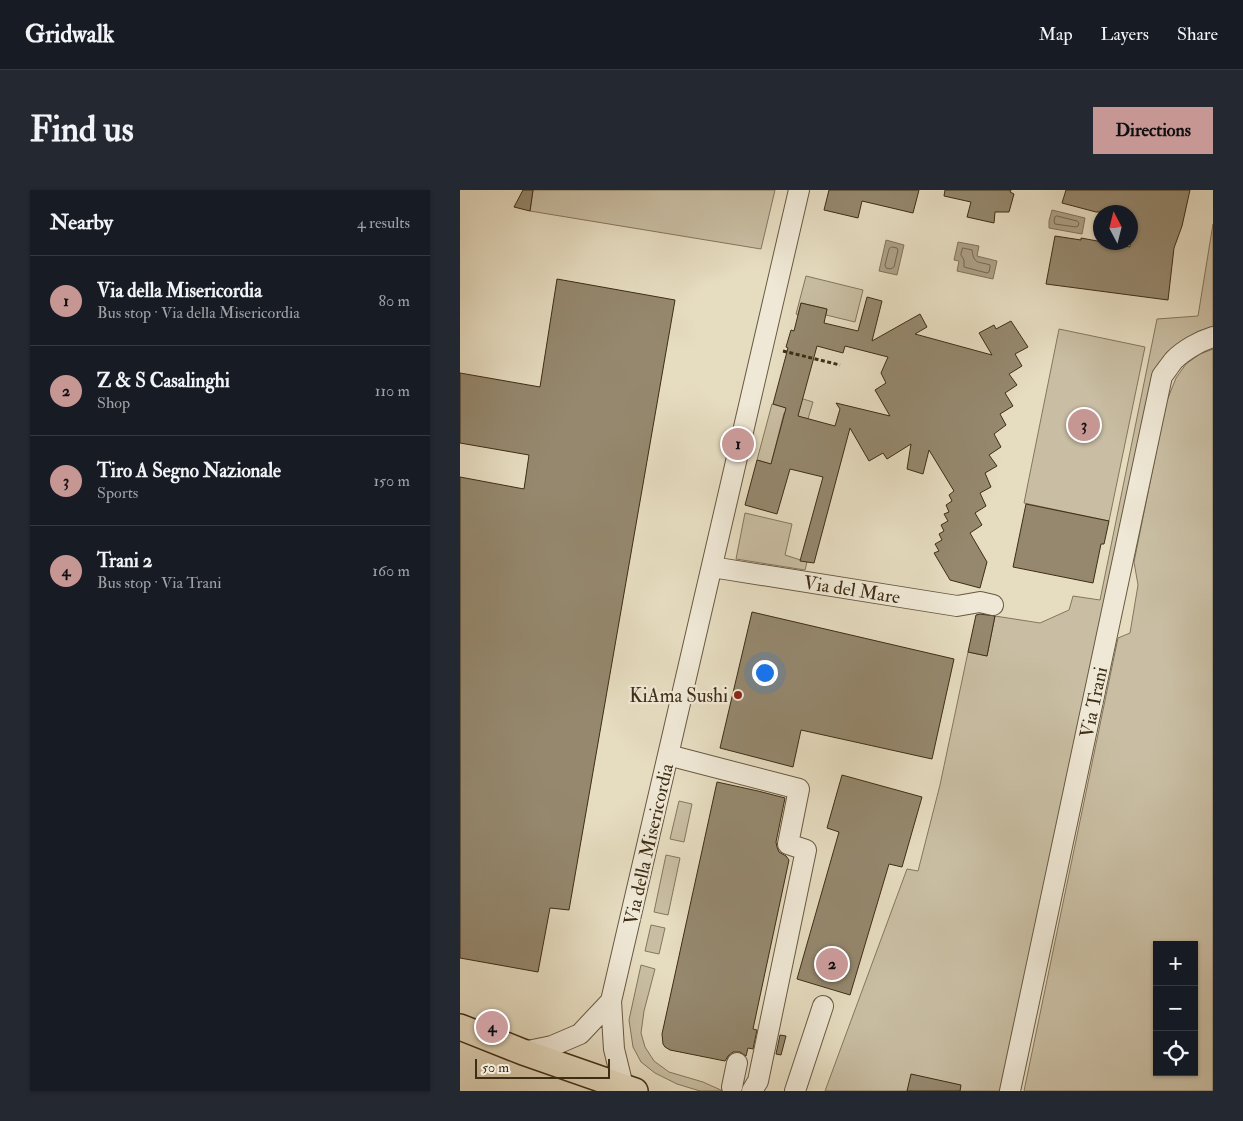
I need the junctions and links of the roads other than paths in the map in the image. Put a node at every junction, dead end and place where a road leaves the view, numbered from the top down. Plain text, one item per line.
1 (799, 190) edge
2 (1213, 338) edge
3 (712, 567) junction
4 (993, 605) dead end
5 (668, 755) junction
6 (611, 1001) junction
7 (823, 1006) dead end
8 (460, 1027) edge
9 (523, 1052) junction
10 (737, 1063) dead end
11 (629, 1089) edge
12 (742, 1089) edge
13 (795, 1091) edge
14 (1010, 1091) edge

1 - 3 street, Via della Misericordia
2 - 14 street, Via Trani
3 - 4 street, Via del Mare
3 - 5 street, Via della Misericordia
5 - 6 street, Via della Misericordia
5 - 12 street
6 - 9 street
6 - 11 street, Via della Misericordia
7 - 13 street
8 - 9 main road
9 - 11 main road
10 - 12 street

